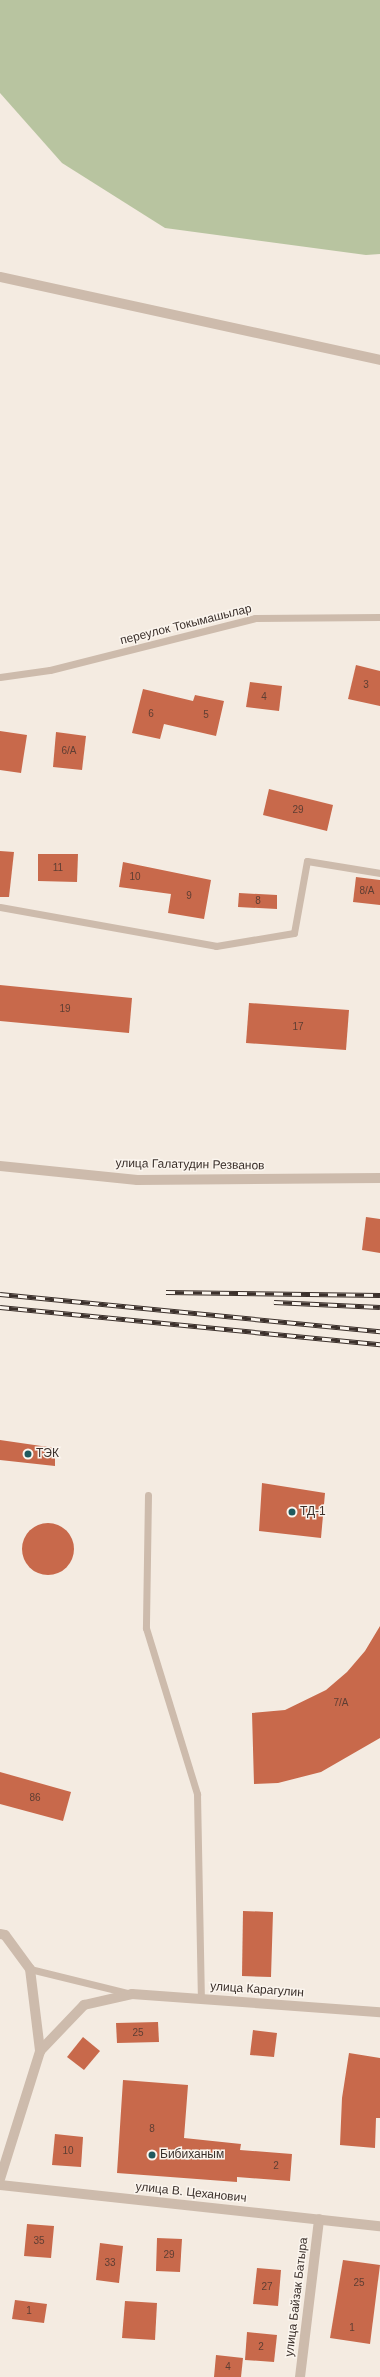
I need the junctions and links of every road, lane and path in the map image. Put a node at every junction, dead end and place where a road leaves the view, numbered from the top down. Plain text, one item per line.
1 (0, 277) edge
2 (380, 360) edge
3 (380, 617) edge
4 (0, 677) edge
5 (380, 873) edge
6 (0, 907) edge
7 (0, 1166) edge
8 (380, 1178) edge
9 (148, 1495) dead end
10 (0, 1934) edge
11 (30, 1968) junction
12 (132, 1994) junction
13 (201, 1999) junction
14 (380, 2012) edge
15 (40, 2050) junction
16 (0, 2178) edge
17 (0, 2185) edge
18 (319, 2219) junction
19 (380, 2226) edge
20 (300, 2377) edge

1 - 2 street
3 - 4 lane, переулок Токымашылар
5 - 6 lane
7 - 8 street, улица Галатудин Резванов
9 - 13 lane
10 - 11 street
11 - 12 lane
11 - 15 street
12 - 13 street, улица Карагулин
12 - 15 street, улица Карагулин
13 - 14 street, улица Карагулин
15 - 16 street
17 - 18 street, улица В. Цеханович
18 - 19 street, улица В. Цеханович
18 - 20 street, улица Байзак Батыра

